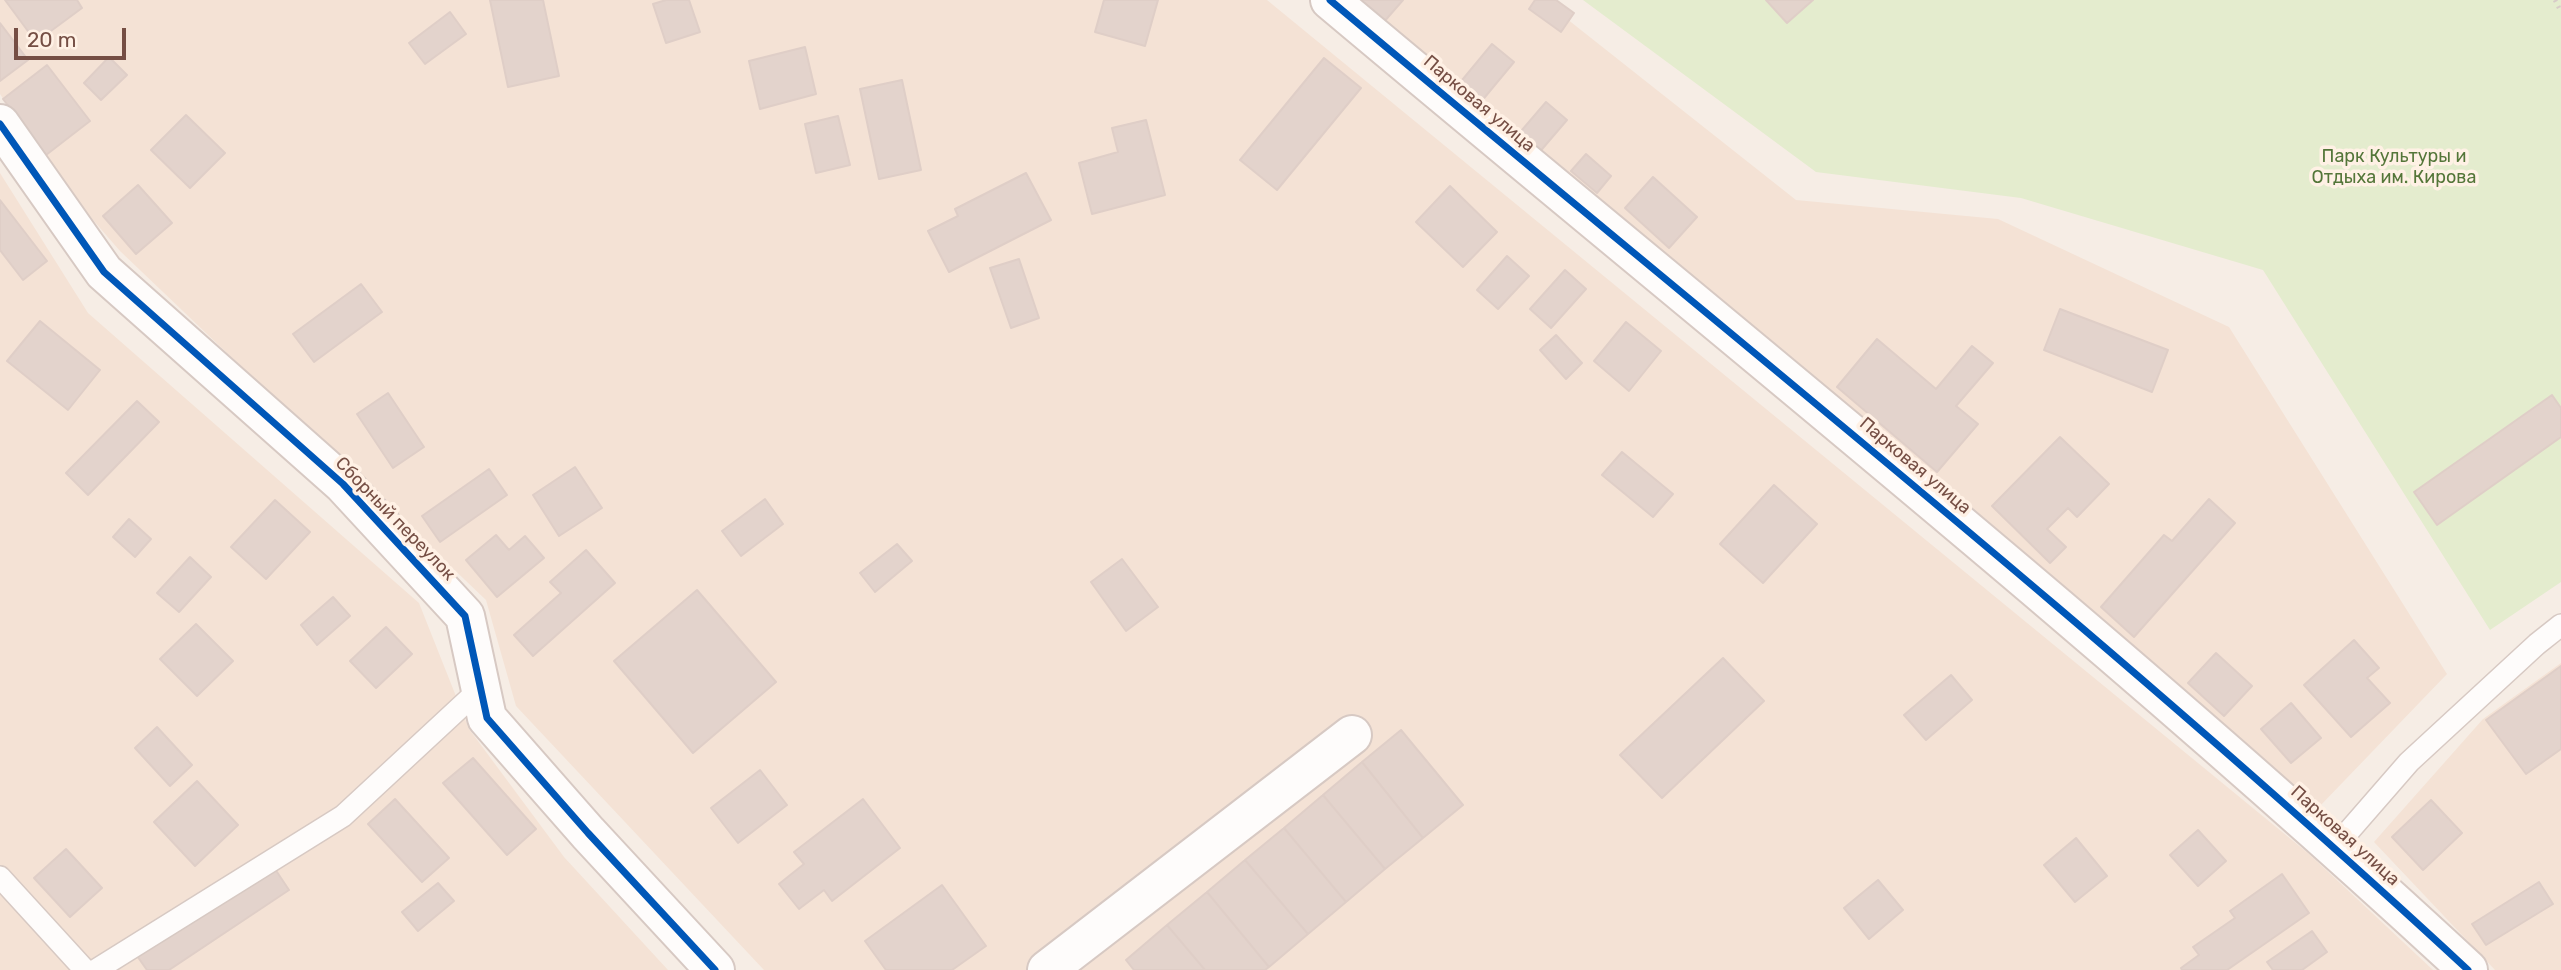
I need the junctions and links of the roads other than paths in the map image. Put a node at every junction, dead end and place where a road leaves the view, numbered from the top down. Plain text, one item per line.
1 (1330, 0) edge
2 (0, 124) edge
3 (2561, 625) edge
4 (481, 688) junction
5 (1352, 735) dead end
6 (2335, 847) junction
7 (0, 877) edge
8 (85, 970) edge
9 (96, 970) edge
10 (716, 970) edge
11 (1047, 970) edge
12 (2468, 970) edge

1 - 6 street, Парковая улица
2 - 4 street, Сборный переулок
3 - 6 lane
4 - 9 lane
4 - 10 street, Сборный переулок
5 - 11 street
6 - 12 street, Парковая улица
7 - 8 lane

